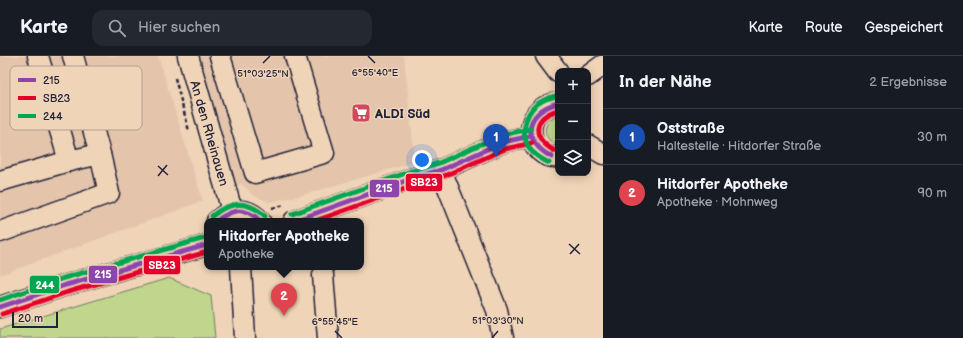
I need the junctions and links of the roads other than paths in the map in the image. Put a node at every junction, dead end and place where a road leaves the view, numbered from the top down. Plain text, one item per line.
1 (38, 56) edge
2 (73, 56) edge
3 (188, 56) edge
4 (220, 56) edge
5 (295, 56) edge
6 (546, 56) edge
7 (603, 65) edge
8 (41, 66) edge
9 (76, 66) edge
10 (555, 68) edge
11 (591, 74) edge
12 (231, 92) junction
13 (201, 101) junction
14 (555, 104) edge
15 (60, 130) edge
16 (93, 130) edge
17 (531, 136) junction
18 (591, 147) edge
19 (100, 154) junction
20 (603, 154) edge
21 (555, 157) edge
22 (69, 162) junction
23 (441, 170) junction
24 (0, 181) edge
25 (290, 213) edge
26 (265, 214) edge
27 (224, 216) edge
28 (0, 232) edge
29 (204, 246) edge
30 (241, 270) edge
31 (323, 275) dead end
32 (0, 307) edge
33 (245, 338) edge
34 (328, 338) edge
35 (503, 338) edge

1 - 8 street
2 - 9 street
3 - 13 street, An den Rheinauen
4 - 12 street
5 - 12 street
6 - 10 street
7 - 11 street
12 - 13 street
13 - 27 street, An den Rheinauen
14 - 17 street
15 - 22 street
16 - 19 street
17 - 21 street
17 - 23 street
18 - 20 street
19 - 22 street
19 - 28 street
22 - 24 street
23 - 25 street
23 - 35 street
26 - 27 street
29 - 32 street
30 - 33 street
31 - 34 street

